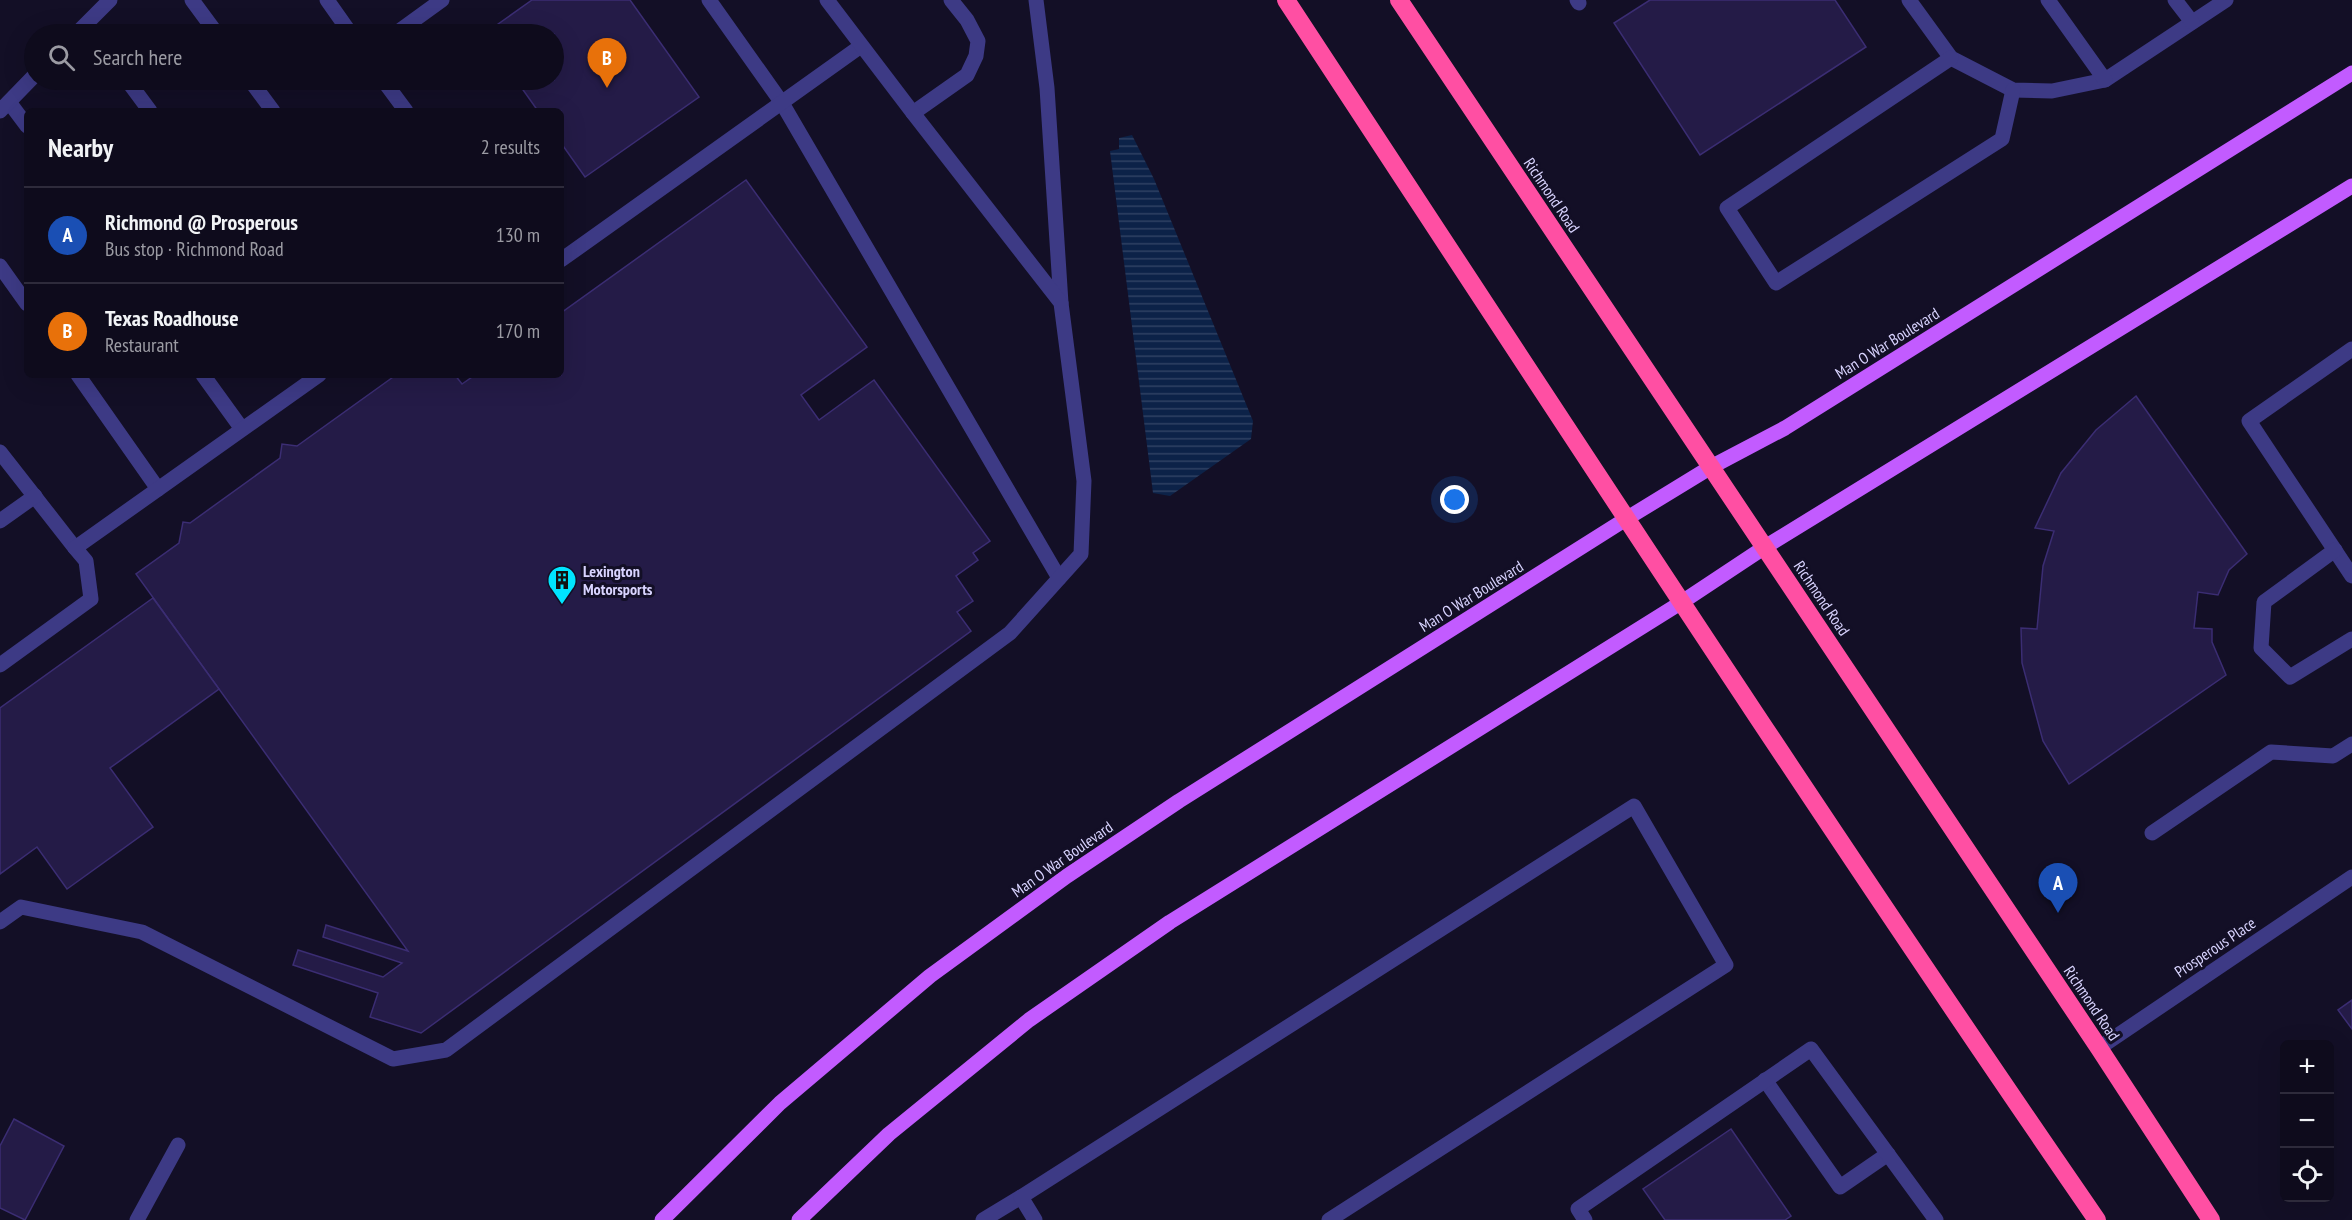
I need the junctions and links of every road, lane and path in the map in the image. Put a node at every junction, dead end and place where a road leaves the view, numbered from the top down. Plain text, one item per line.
1 (110, 0) edge
2 (192, 0) edge
3 (327, 0) edge
4 (442, 0) edge
5 (709, 0) edge
6 (827, 0) edge
7 (951, 0) edge
8 (1036, 0) edge
9 (1286, 0) edge
10 (1399, 0) edge
11 (1909, 0) edge
12 (2048, 0) edge
13 (2175, 0) edge
14 (2226, 0) edge
15 (2192, 22) junction
16 (91, 24) edge
17 (210, 24) edge
18 (344, 24) edge
19 (409, 24) edge
20 (861, 46) junction
21 (1951, 58) junction
22 (2352, 73) edge
23 (2105, 80) junction
24 (24, 86) edge
25 (134, 90) edge
26 (257, 90) edge
27 (390, 90) edge
28 (2013, 90) junction
29 (782, 103) junction
30 (5, 106) edge
31 (148, 108) edge
32 (271, 108) edge
33 (404, 108) edge
34 (913, 113) junction
35 (24, 123) edge
36 (2352, 186) edge
37 (564, 258) edge
38 (0, 266) edge
39 (24, 300) edge
40 (1061, 303) junction
41 (2349, 356) edge
42 (80, 378) edge
43 (205, 378) edge
44 (315, 378) edge
45 (242, 429) junction
46 (0, 452) edge
47 (1711, 467) junction
48 (159, 489) junction
49 (35, 496) junction
50 (1626, 519) junction
51 (0, 521) edge
52 (1765, 547) junction
53 (75, 548) junction
54 (2335, 550) junction
55 (2352, 576) edge
56 (1059, 578) junction
57 (1682, 602) junction
58 (2352, 639) edge
59 (0, 665) edge
60 (2352, 744) edge
61 (2152, 833) dead end
62 (2352, 877) edge
63 (0, 922) edge
64 (2099, 1048) junction
65 (1765, 1080) junction
66 (178, 1145) dead end
67 (1888, 1154) junction
68 (1021, 1197) junction
69 (1336, 1218) edge
70 (137, 1220) edge
71 (662, 1220) edge
72 (799, 1220) edge
73 (983, 1220) edge
74 (1035, 1220) edge
75 (1585, 1220) edge
76 (1936, 1220) edge
77 (2097, 1220) edge
78 (2211, 1220) edge

1 - 16 street
2 - 17 street
3 - 18 street
4 - 19 street
5 - 29 street
6 - 20 street
7 - 34 street
8 - 40 street
9 - 50 highway
10 - 47 highway, Richmond Road
11 - 21 street
12 - 23 street
13 - 15 street
14 - 15 street
15 - 23 street
20 - 29 street
20 - 34 street
21 - 28 street
21 - 28 street
22 - 47 main road, Man O War Boulevard
23 - 28 street
24 - 30 street
25 - 31 street
26 - 32 street
27 - 33 street
29 - 37 street
29 - 56 street
30 - 35 street
34 - 40 street
36 - 52 main road
38 - 39 street
40 - 56 street
41 - 54 street
42 - 48 street
43 - 45 street
44 - 45 street
45 - 48 street
46 - 49 street
47 - 50 main road, Man O War Boulevard
47 - 52 highway, Richmond Road
48 - 53 street
49 - 51 street
49 - 53 street
50 - 57 highway
50 - 71 main road, Man O War Boulevard
52 - 57 main road
52 - 64 highway, Richmond Road
53 - 59 street
54 - 55 street
54 - 58 street
56 - 63 street
57 - 72 main road
57 - 77 highway
60 - 61 street
62 - 64 street, Prosperous Place
64 - 78 highway, Richmond Road
65 - 67 street
65 - 67 street
65 - 75 street
66 - 70 street
67 - 76 street
68 - 69 street
68 - 73 street
68 - 74 street

